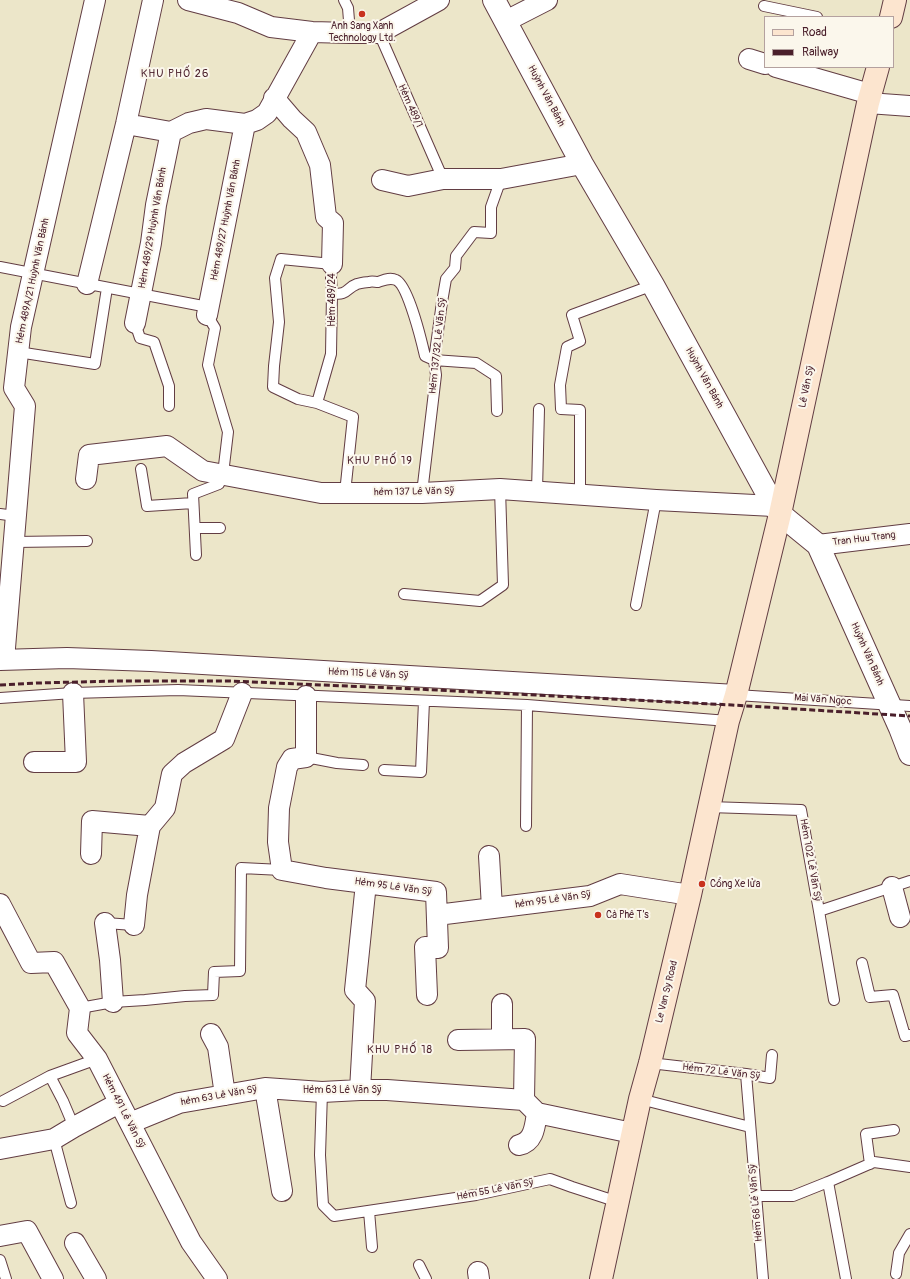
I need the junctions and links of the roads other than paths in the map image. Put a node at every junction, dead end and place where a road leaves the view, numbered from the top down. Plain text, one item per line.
1 (95, 0) edge
2 (152, 0) edge
3 (188, 0) edge
4 (344, 0) edge
5 (439, 0) edge
6 (494, 0) edge
7 (547, 0) edge
8 (895, 0) edge
9 (764, 6) dead end
10 (812, 16) edge
11 (891, 16) edge
12 (506, 21) junction
13 (312, 32) junction
14 (350, 33) junction
15 (378, 33) junction
16 (779, 68) edge
17 (878, 68) edge
18 (274, 98) junction
19 (869, 98) junction
20 (910, 106) edge
21 (126, 124) junction
22 (244, 124) junction
23 (171, 132) junction
24 (582, 164) junction
25 (443, 178) junction
26 (501, 179) junction
27 (382, 180) dead end
28 (332, 264) junction
29 (0, 267) edge
30 (33, 273) junction
31 (87, 284) junction
32 (653, 285) junction
33 (107, 288) junction
34 (332, 293) junction
35 (141, 294) junction
36 (208, 311) junction
37 (135, 323) joint
38 (18, 352) junction
39 (434, 360) junction
40 (317, 403) junction
41 (169, 406) dead end
42 (539, 409) dead end
43 (497, 411) dead end
44 (140, 469) dead end
45 (224, 474) junction
46 (86, 479) dead end
47 (500, 489) junction
48 (537, 491) junction
49 (345, 493) junction
50 (422, 493) junction
51 (580, 494) junction
52 (656, 500) junction
53 (193, 503) junction
54 (777, 510) junction
55 (8, 515) edge
56 (195, 528) junction
57 (220, 528) dead end
58 (910, 534) edge
59 (87, 541) dead end
60 (14, 542) junction
61 (818, 545) junction
62 (196, 556) dead end
63 (404, 594) dead end
64 (636, 604) dead end
65 (2, 660) edge
66 (73, 693) junction
67 (242, 693) junction
68 (736, 694) junction
69 (306, 696) junction
70 (0, 698) edge
71 (424, 701) junction
72 (900, 705) edge
73 (527, 706) junction
74 (728, 721) junction
75 (905, 728) edge
76 (910, 754) edge
77 (306, 757) junction
78 (34, 762) dead end
79 (363, 765) dead end
80 (384, 770) dead end
81 (709, 807) junction
82 (150, 826) junction
83 (526, 826) dead end
84 (90, 854) dead end
85 (489, 856) dead end
86 (282, 870) junction
87 (366, 883) junction
88 (901, 884) edge
89 (690, 895) junction
90 (0, 904) edge
91 (492, 908) junction
92 (819, 911) junction
93 (437, 915) junction
94 (900, 917) dead end
95 (105, 923) joint
96 (134, 925) joint
97 (862, 963) dead end
98 (427, 995) dead end
99 (834, 1000) dead end
100 (113, 1002) junction
101 (502, 1004) dead end
102 (80, 1008) junction
103 (211, 1034) dead end
104 (910, 1035) edge
105 (502, 1039) junction
106 (458, 1040) dead end
107 (772, 1055) dead end
108 (97, 1059) junction
109 (650, 1063) junction
110 (746, 1074) junction
111 (50, 1076) junction
112 (265, 1088) junction
113 (360, 1090) junction
114 (322, 1092) junction
115 (224, 1095) junction
116 (640, 1099) junction
117 (3, 1100) dead end
118 (119, 1103) junction
119 (531, 1106) junction
120 (130, 1123) junction
121 (74, 1127) junction
122 (750, 1127) junction
123 (894, 1130) dead end
124 (632, 1133) junction
125 (54, 1139) junction
126 (519, 1145) dead end
127 (0, 1150) edge
128 (870, 1164) junction
129 (910, 1167) edge
130 (828, 1182) junction
131 (282, 1191) dead end
132 (755, 1196) junction
133 (618, 1202) junction
134 (71, 1203) dead end
135 (368, 1211) junction
136 (910, 1234) edge
137 (0, 1236) edge
138 (75, 1243) dead end
139 (372, 1247) dead end
140 (906, 1247) edge
141 (0, 1260) edge
142 (419, 1265) dead end
143 (896, 1274) dead end
144 (6, 1279) edge
145 (53, 1279) edge
146 (96, 1279) edge
147 (217, 1279) edge
148 (426, 1279) edge
149 (601, 1279) edge
150 (763, 1279) edge
151 (846, 1279) edge

1 - 30 street, Hẻm 489A/21 Huỳnh Văn Bánh
2 - 21 street
3 - 13 street
4 - 14 lane
5 - 15 street
6 - 12 street, Huỳnh Văn Bánh
7 - 12 street
8 - 11 main road
9 - 10 lane
12 - 24 street, Huỳnh Văn Bánh
13 - 14 street
13 - 18 street
14 - 15 street
15 - 25 lane, Hèm 489/1
16 - 19 street
17 - 19 main road, Lê Văn Sỹ
18 - 22 street
18 - 28 street, Hẻm 489/24
19 - 20 street
19 - 54 main road, Lê Văn Sỹ
21 - 23 street
21 - 31 street
22 - 23 street
22 - 36 street, Hẻm 489/27 Huỳnh Văn Bánh
23 - 35 street, Hẻm 489/29 Huỳnh Văn Bánh
24 - 26 street
24 - 32 street, Huỳnh Văn Bánh
25 - 26 street
25 - 27 street
26 - 39 lane, Hẻm 137/32 Lê Văn Sỹ
28 - 34 lane, Hẻm 489/24
28 - 40 lane
29 - 30 lane
30 - 31 lane
30 - 38 street, Hẻm 489A/21 Huỳnh Văn Bánh
31 - 33 lane
32 - 51 lane
32 - 54 street, Huỳnh Văn Bánh
33 - 35 lane
33 - 38 lane
34 - 39 lane
34 - 40 lane, Hẻm 489/24
35 - 36 lane
35 - 37 street, Hẻm 489/29 Huỳnh Văn Bánh
36 - 45 lane
37 - 41 lane
38 - 55 street, Hẻm 489A/21 Huỳnh Văn Bánh
39 - 43 lane
39 - 50 lane, Hẻm 137/32 Lê Văn Sỹ
40 - 49 lane
42 - 48 lane
44 - 53 lane
45 - 46 street, hẻm 137 Lê Văn Sỹ
45 - 49 street, hẻm 137 Lê Văn Sỹ
45 - 53 lane
47 - 48 street, hẻm 137 Lê Văn Sỹ
47 - 50 street, hẻm 137 Lê Văn Sỹ
47 - 63 lane
48 - 51 street, hẻm 137 Lê Văn Sỹ
49 - 50 street, hẻm 137 Lê Văn Sỹ
51 - 52 street, hẻm 137 Lê Văn Sỹ
52 - 54 street, hẻm 137 Lê Văn Sỹ
52 - 64 lane
53 - 56 lane
54 - 61 street, Huỳnh Văn Bánh
54 - 68 main road, Lê Văn Sỹ
55 - 60 street, Hẻm 489A/21 Huỳnh Văn Bánh
56 - 57 lane
56 - 62 lane
58 - 61 street, Tran Huu Trang
59 - 60 lane
60 - 65 street, Hẻm 489A/21 Huỳnh Văn Bánh
61 - 72 street, Huỳnh Văn Bánh
65 - 68 street, Hẻm 115 Lê Văn Sỹ
66 - 67 lane
66 - 70 lane
66 - 78 street
67 - 69 lane
67 - 82 street
68 - 72 lane, Mai Văn Ngọc
68 - 74 main road, Le Van Sy Road
69 - 71 lane
69 - 77 street
71 - 73 lane
71 - 80 lane
72 - 75 street, Huỳnh Văn Bánh
73 - 74 lane
73 - 83 lane
74 - 81 main road, Le Van Sy Road
75 - 76 street, Huỳnh Văn Bánh
77 - 79 lane
77 - 86 street
81 - 89 main road, Le Van Sy Road
81 - 92 lane, Hẻm 102 Lê Văn Sỹ
82 - 84 street
82 - 96 street
85 - 91 street
86 - 87 street, Hẻm 95 Lê Văn Sỹ
86 - 100 lane
87 - 93 street, Hẻm 95 Lê Văn Sỹ
87 - 113 street
88 - 92 lane
88 - 94 street
89 - 91 street, hẻm 95 Lê Văn Sỹ
89 - 109 main road, Le Van Sy Road
90 - 102 street
91 - 93 street, hẻm 95 Lê Văn Sỹ
92 - 99 lane, Hẻm 102 Lê Văn Sỹ
93 - 98 street, Hẻm 95 Lê Văn Sỹ
95 - 96 lane
95 - 100 street
97 - 104 lane
100 - 102 lane
101 - 105 street
102 - 108 street, Hẻm 491 Lê Văn Sỹ
103 - 115 street, Hẻm 63 Lê Văn Sỹ
105 - 106 street
105 - 119 street
107 - 110 lane, Hẻm 72 Lê Văn Sỹ
108 - 111 lane
108 - 118 street, Hẻm 491 Lê Văn Sỹ
109 - 110 lane, Hẻm 72 Lê Văn Sỹ
109 - 116 main road, Le Van Sy Road
110 - 122 lane, Hẻm 68 Lê Văn Sỹ
111 - 117 lane
111 - 121 lane
112 - 114 street, Hẻm 63 Lê Văn Sỹ
112 - 115 street, hẻm 63 Lê Văn Sỹ
112 - 131 street, Hẻm 63 Lê Văn Sỹ
113 - 114 street, Hẻm 63 Lê Văn Sỹ
113 - 119 street, Hẻm 63 Lê Văn Sỹ
114 - 135 lane, Hẻm 55 Lê Văn Sỹ
115 - 120 street, hẻm 63 Lê Văn Sỹ
116 - 122 lane
116 - 124 main road, Le Van Sy Road
118 - 120 street, Hẻm 491 Lê Văn Sỹ
118 - 121 street
119 - 124 street, Hẻm 63 Lê Văn Sỹ
119 - 126 street
120 - 147 street, Hẻm 491 Lê Văn Sỹ
121 - 125 street
122 - 132 lane, Hẻm 68 Lê Văn Sỹ
123 - 128 lane
124 - 133 main road, Le Van Sy Road
125 - 127 street
125 - 134 lane
128 - 129 lane
128 - 130 lane
130 - 132 lane
130 - 151 lane
132 - 150 lane, Hẻm 68 Lê Văn Sỹ
133 - 135 lane, Hẻm 55 Lê Văn Sỹ
133 - 149 main road, Le Van Sy Road
135 - 139 lane
136 - 140 lane
137 - 145 street
138 - 146 street
140 - 143 lane
141 - 144 lane
142 - 148 lane

